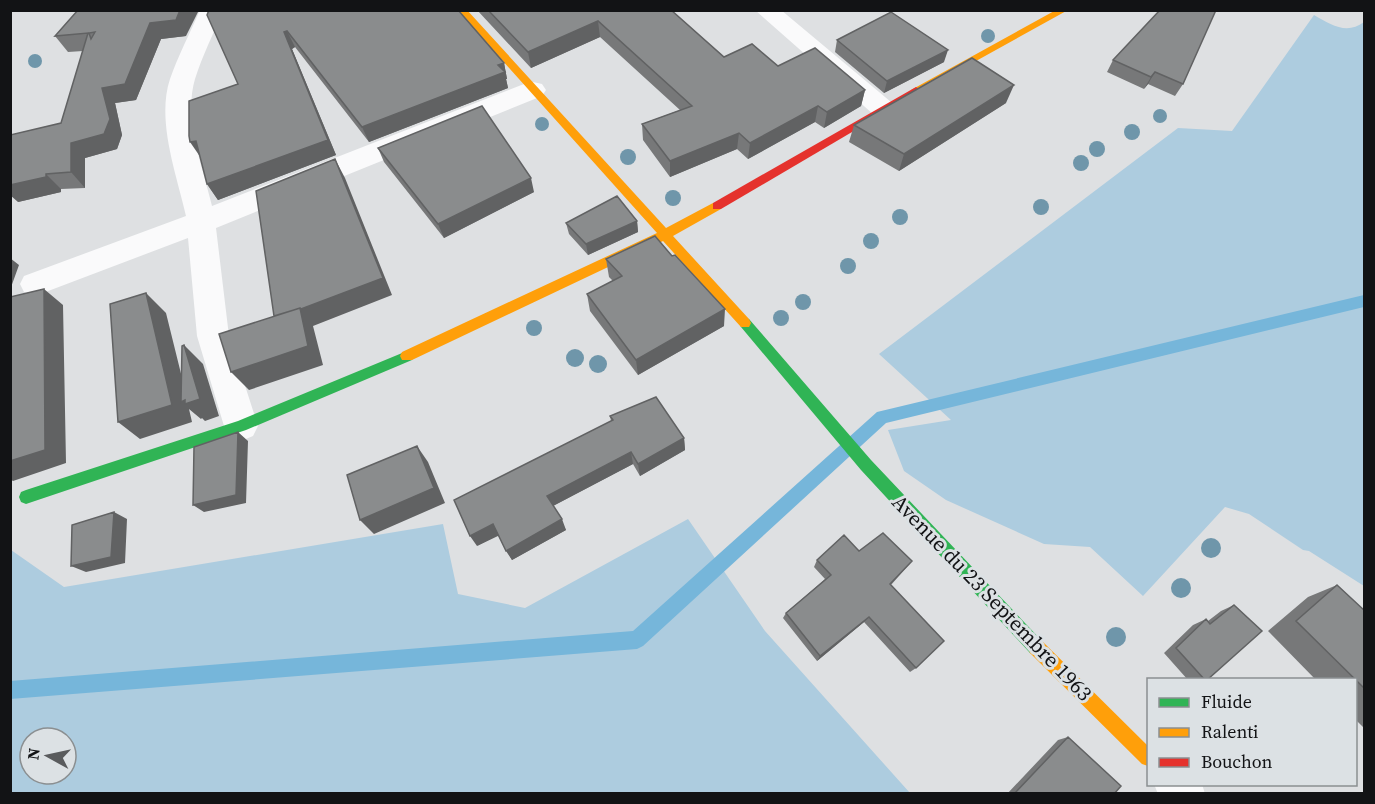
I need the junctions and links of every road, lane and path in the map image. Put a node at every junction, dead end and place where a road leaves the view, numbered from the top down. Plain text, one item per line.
1 (212, 10) edge
2 (766, 10) edge
3 (1064, 10) edge
4 (468, 12) edge
5 (533, 90) junction
6 (882, 108) junction
7 (201, 222) junction
8 (666, 234) junction
9 (35, 284) dead end
10 (241, 426) junction
11 (26, 497) dead end
12 (1147, 756) edge

1 - 7 street
2 - 6 street
3 - 6 street
4 - 5 street, Avenue du 23 Septembre 1963
5 - 7 street
5 - 8 street, Avenue du 23 Septembre 1963
6 - 8 street
7 - 9 street
7 - 10 street
8 - 10 street
8 - 12 street, Avenue du 23 Septembre 1963
10 - 11 street

